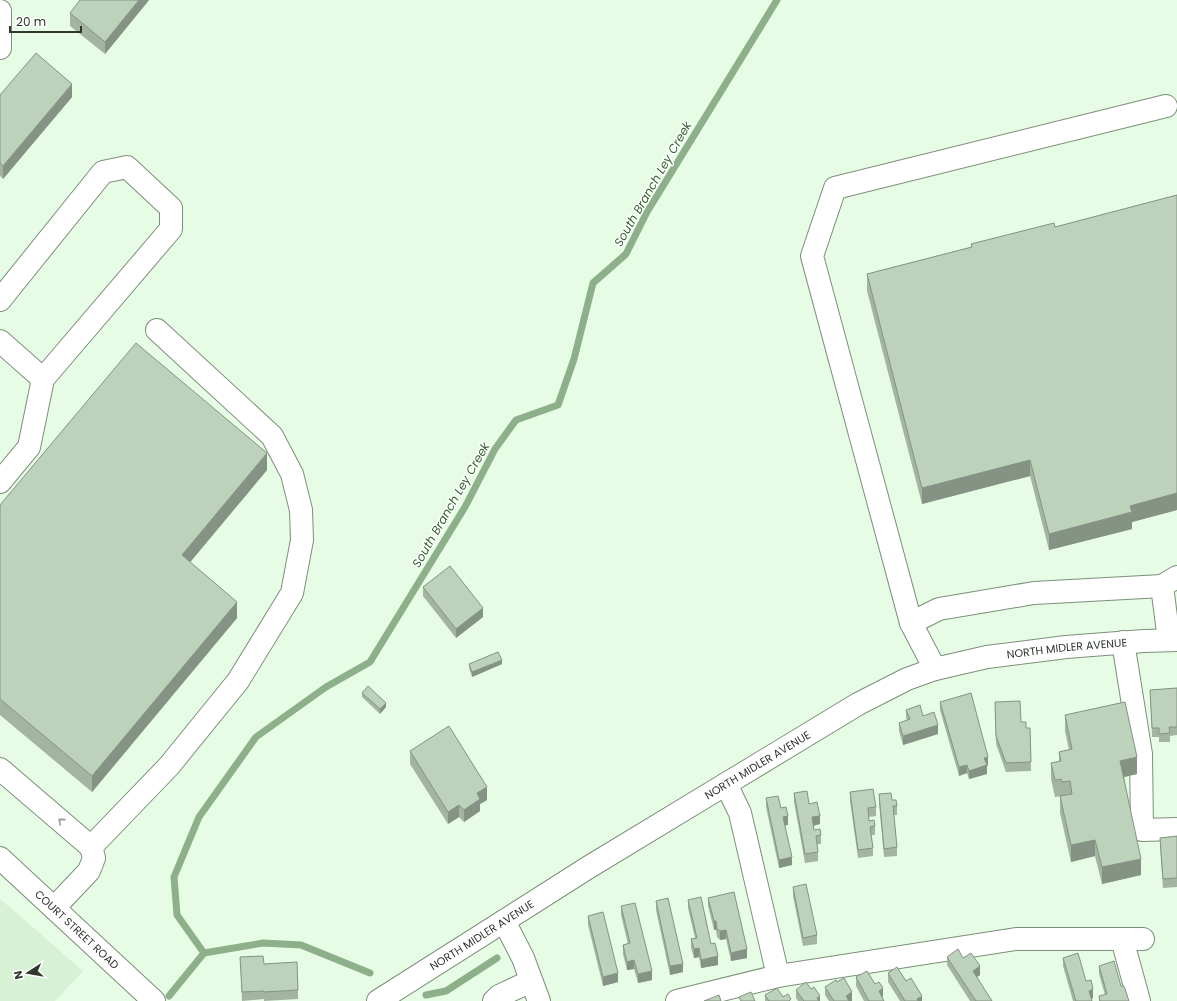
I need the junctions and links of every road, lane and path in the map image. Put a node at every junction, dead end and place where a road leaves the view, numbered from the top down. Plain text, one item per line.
1 (0, 11) edge
2 (0, 48) edge
3 (1166, 106) dead end
4 (0, 300) edge
5 (157, 330) dead end
6 (0, 341) edge
7 (43, 380) junction
8 (0, 482) edge
9 (1170, 581) edge
10 (911, 623) junction
11 (1173, 640) edge
12 (1123, 642) junction
13 (935, 669) junction
14 (0, 769) edge
15 (726, 784) junction
16 (1177, 829) edge
17 (91, 847) junction
18 (0, 858) edge
19 (54, 908) junction
20 (504, 921) junction
21 (778, 976) junction
22 (532, 981) junction
23 (154, 1001) edge
24 (378, 1001) edge
25 (494, 1001) edge
26 (539, 1001) edge
27 (677, 1001) edge
28 (1139, 1001) edge

1 - 2 street
3 - 10 street
4 - 7 street
5 - 17 street
6 - 7 street
7 - 8 street
9 - 10 street
9 - 11 street
10 - 13 street
11 - 12 street, NORTH MIDLER AVENUE
12 - 13 street, NORTH MIDLER AVENUE
12 - 16 street
13 - 15 street, NORTH MIDLER AVENUE
17 -> 14 street
15 - 20 street, NORTH MIDLER AVENUE
15 - 21 street
17 - 19 street
18 - 19 street, COURT STREET ROAD
19 - 23 street, COURT STREET ROAD
20 - 22 street
20 - 24 street, NORTH MIDLER AVENUE
21 - 27 street
21 - 28 street
22 - 25 street
22 - 26 street

